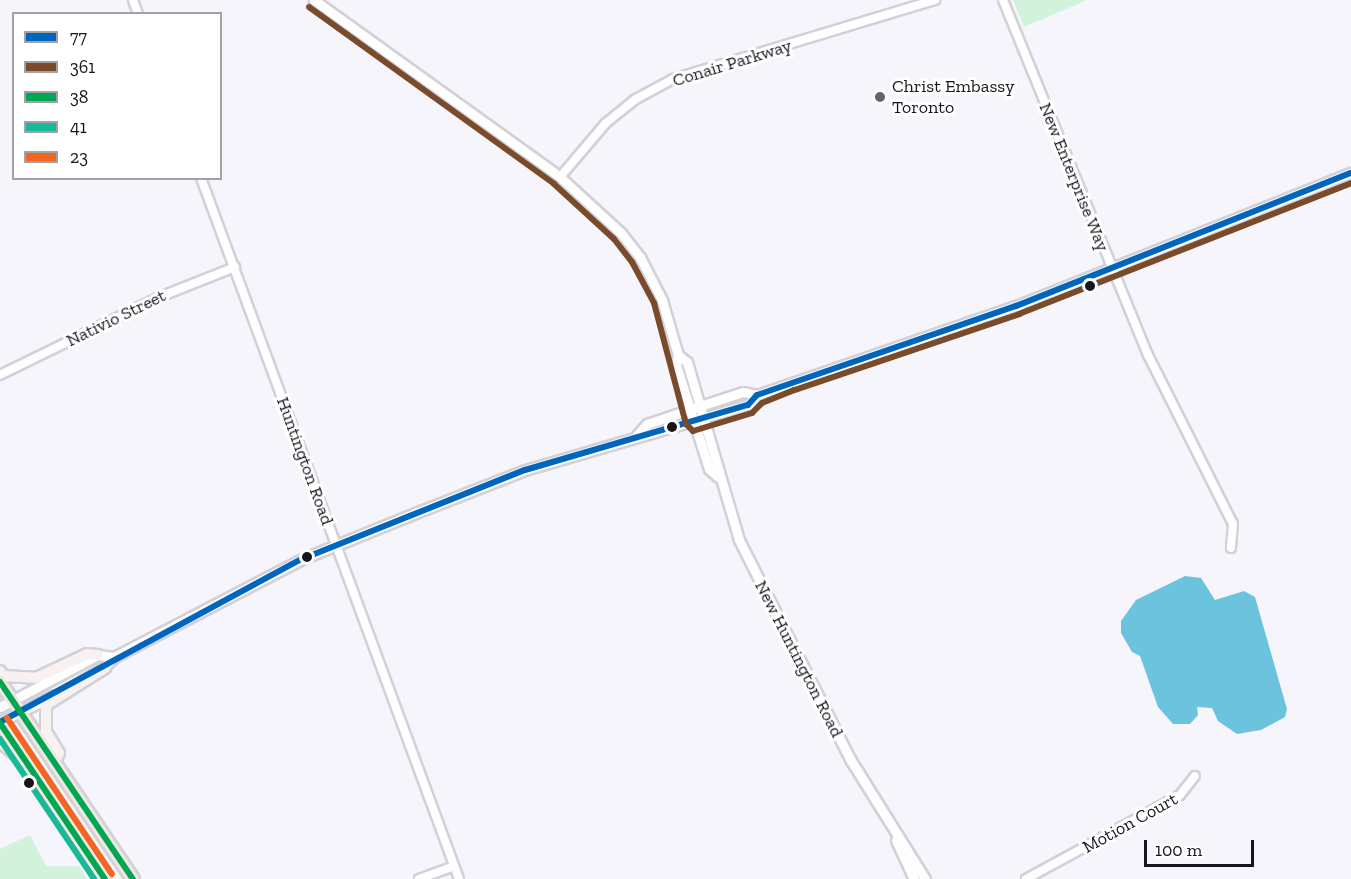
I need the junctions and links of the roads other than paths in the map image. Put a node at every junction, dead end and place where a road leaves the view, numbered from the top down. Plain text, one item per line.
1 (314, 0) edge
2 (934, 0) edge
3 (1003, 0) edge
4 (1351, 173) edge
5 (560, 177) junction
6 (202, 180) edge
7 (235, 267) junction
8 (1111, 268) junction
9 (678, 355) junction
10 (0, 375) edge
11 (757, 395) junction
12 (700, 406) junction
13 (691, 410) junction
14 (699, 421) junction
15 (637, 435) junction
16 (336, 545) junction
17 (1231, 548) dead end
18 (98, 655) junction
19 (114, 657) junction
20 (105, 668) junction
21 (0, 670) edge
22 (0, 682) edge
23 (12, 700) junction
24 (0, 707) edge
25 (20, 712) junction
26 (0, 723) edge
27 (0, 742) edge
28 (54, 764) junction
29 (33, 773) junction
30 (1195, 776) dead end
31 (894, 834) junction
32 (454, 866) junction
33 (105, 879) edge
34 (133, 879) edge
35 (419, 879) edge
36 (459, 879) edge
37 (914, 879) edge
38 (925, 879) edge
39 (1026, 879) edge

1 - 5 street, New Huntington Road
2 - 5 street, Conair Parkway
3 - 8 street, New Enterprise Way
4 - 8 street
5 - 9 street, New Huntington Road
6 - 7 street, Huntington Road
7 - 10 street, Nativio Street
7 - 16 street, Huntington Road
8 - 11 street
8 - 17 street, New Enterprise Way
9 - 12 street, New Huntington Road
9 - 13 street, New Huntington Road
11 - 12 street
11 - 14 street
12 - 13 street
12 - 14 street, New Huntington Road
13 - 14 street, New Huntington Road
13 - 15 street
14 - 15 street
14 - 31 street, New Huntington Road
15 - 16 street
16 - 19 street
16 - 32 street, Huntington Road
18 - 19 street
18 - 21 main road
18 - 23 street
19 - 20 street
20 - 25 street
20 - 28 main road
22 - 23 main road
23 - 24 street
23 - 25 main road
25 - 26 street
25 - 28 main road
26 - 29 main road
27 - 29 main road
28 - 34 main road
29 - 33 main road
30 - 39 street, Motion Court
31 - 37 street, New Huntington Road
31 - 38 street, New Huntington Road
32 - 35 street
32 - 36 street, Huntington Road

